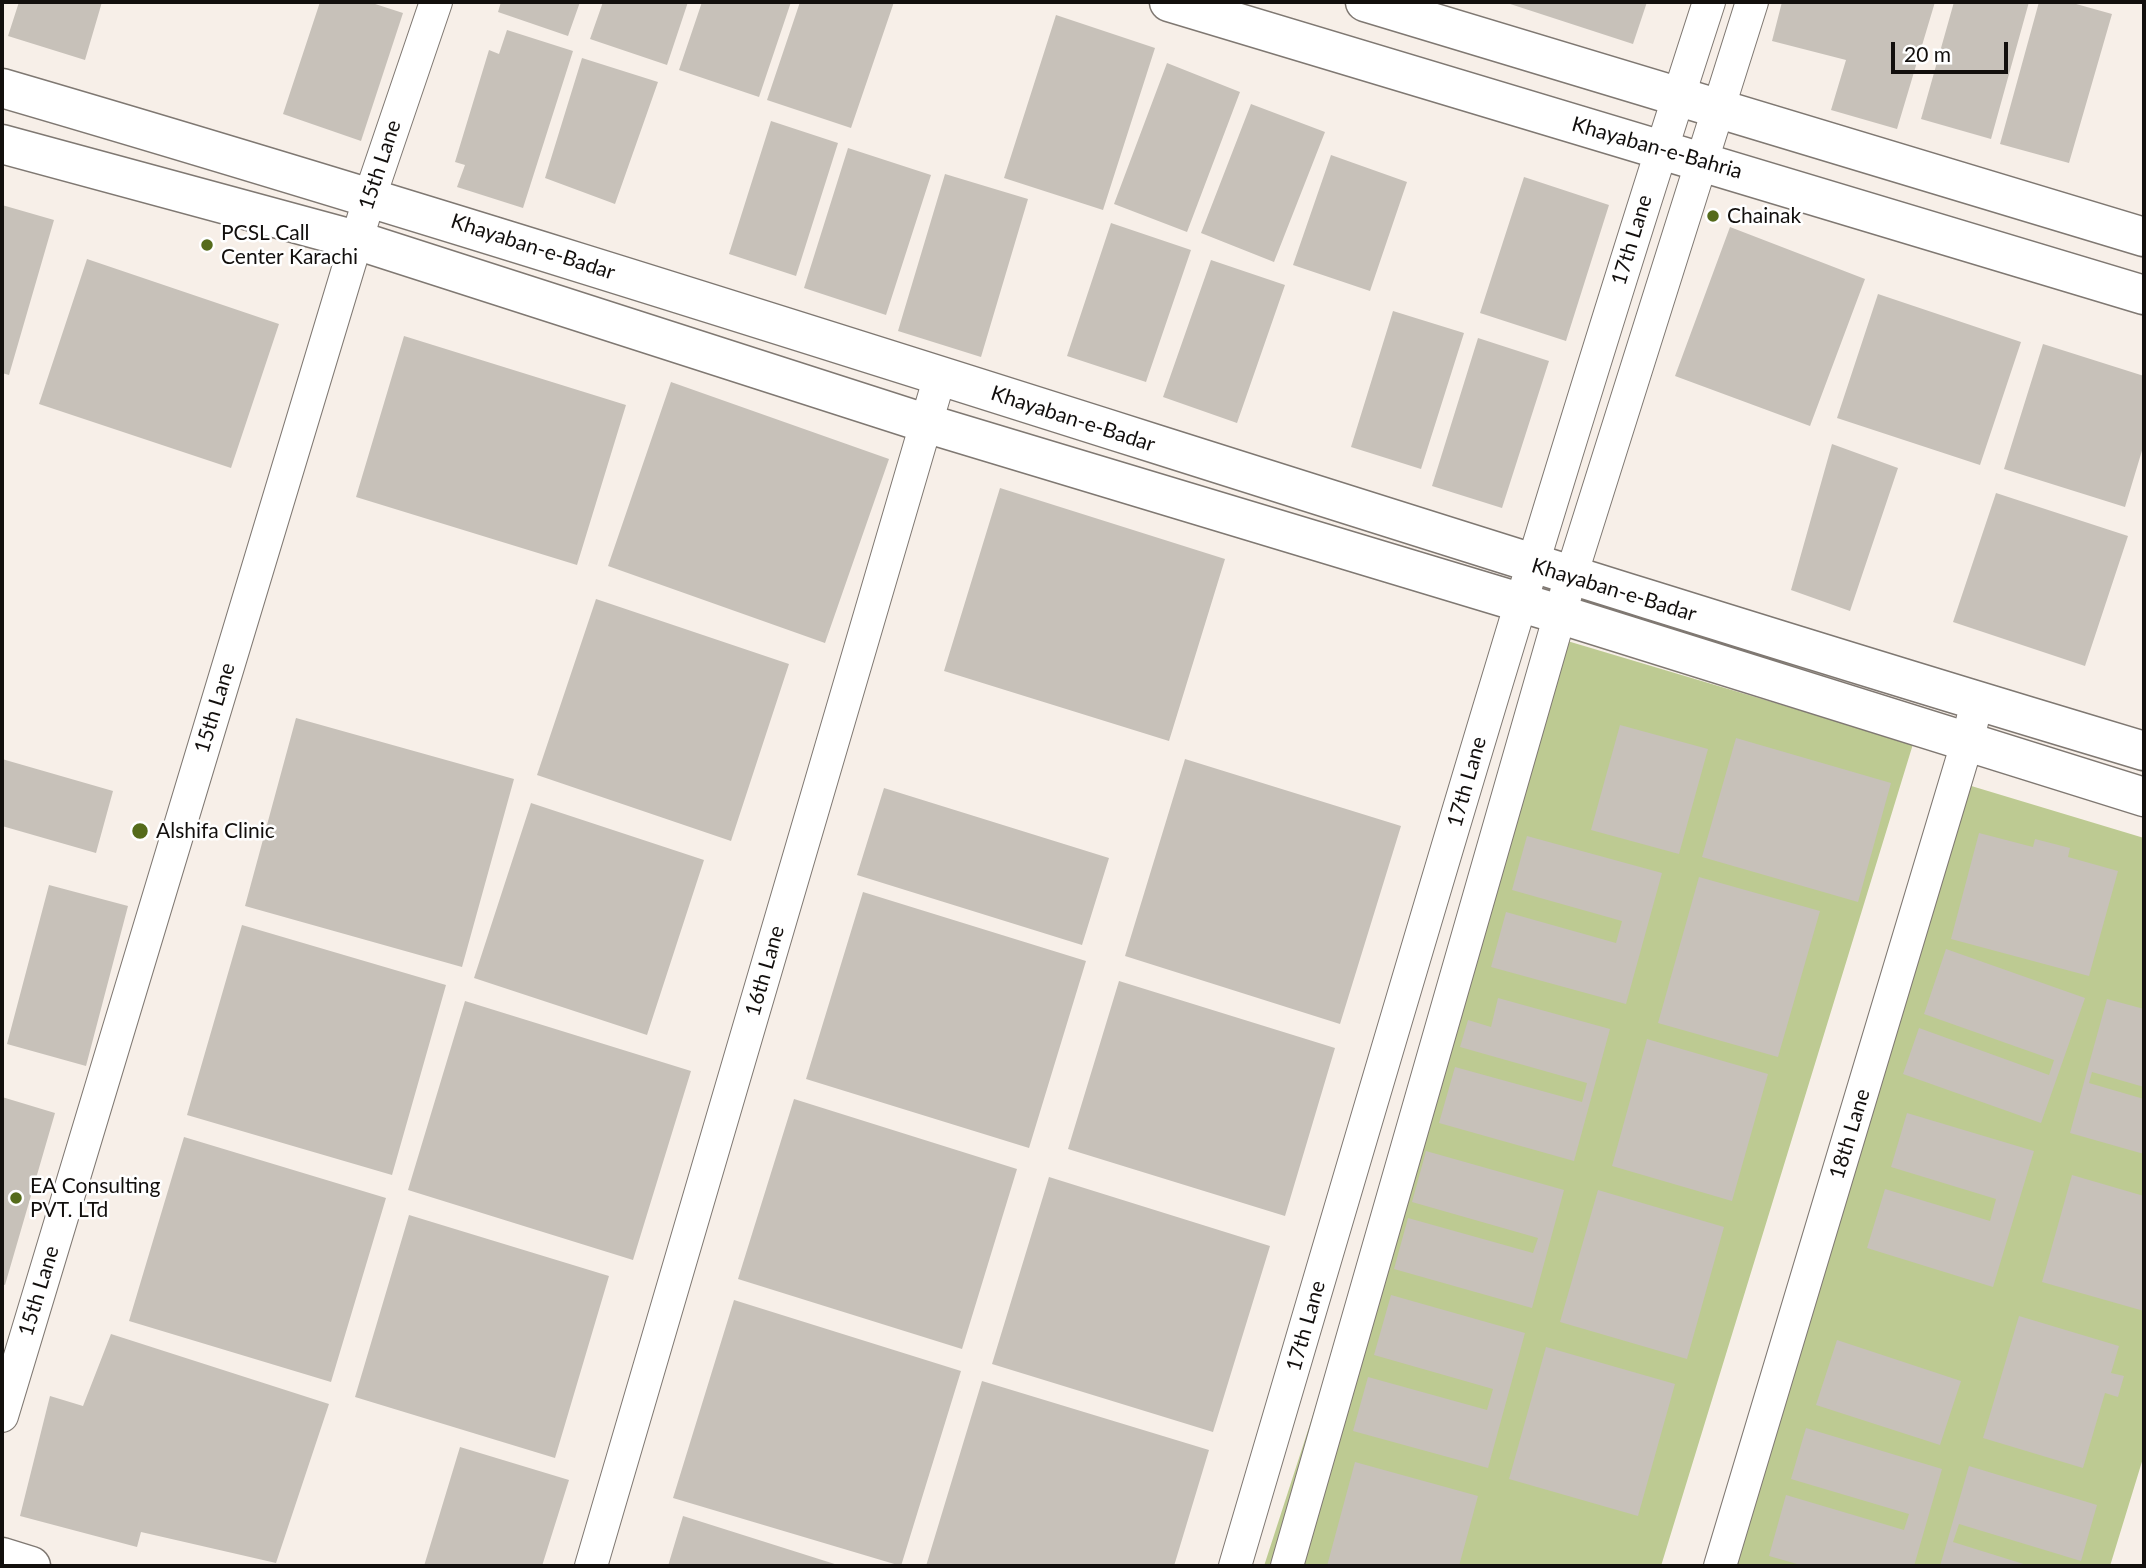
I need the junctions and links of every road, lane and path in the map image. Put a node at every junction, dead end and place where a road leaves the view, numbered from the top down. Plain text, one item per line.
1 (436, 2) edge
2 (1169, 2) edge
3 (1365, 2) edge
4 (1709, 2) edge
5 (1752, 2) edge
6 (2, 89) edge
7 (1678, 97) junction
8 (1718, 108) junction
9 (2, 144) edge
10 (1659, 149) junction
11 (1702, 160) junction
12 (370, 196) junction
13 (2144, 236) edge
14 (356, 240) junction
15 (2144, 295) edge
16 (940, 376) junction
17 (925, 424) junction
18 (1531, 565) junction
19 (1571, 576) junction
20 (1520, 603) junction
21 (1562, 615) junction
22 (1977, 701) junction
23 (1967, 743) junction
24 (2144, 751) edge
25 (2144, 797) edge
26 (2, 1416) edge
27 (2, 1557) edge
28 (31, 1566) edge
29 (591, 1566) edge
30 (1235, 1566) edge
31 (1287, 1566) edge
32 (1720, 1566) edge

1 - 12 street, 15th Lane
2 - 10 main road, Khayaban-e-Bahria
3 - 7 main road
4 - 7 street, 17th Lane
5 - 8 street, 17th Lane
6 - 12 main road, Khayaban-e-Badar
7 - 8 main road
7 - 10 street, 17th Lane
8 - 11 street, 17th Lane
8 - 13 main road
9 - 14 main road, Khayaban-e-Badar
10 - 11 main road, Khayaban-e-Bahria
10 - 18 street, 17th Lane
11 - 15 main road, Khayaban-e-Bahria
11 - 19 street, 17th Lane
12 - 14 street, 15th Lane
12 - 16 main road, Khayaban-e-Badar
14 - 17 main road, Khayaban-e-Badar
14 - 26 street, 15th Lane
16 - 17 street, 16th Lane
16 - 18 main road, Khayaban-e-Badar
17 - 20 main road, Khayaban-e-Badar
17 - 29 street, 16th Lane
18 - 19 main road, Khayaban-e-Badar
18 - 20 street, 17th Lane
19 - 21 street, 17th Lane
19 - 22 main road, Khayaban-e-Badar
20 - 21 main road, Khayaban-e-Badar
20 - 30 street, 17th Lane
21 - 23 main road, Khayaban-e-Badar
21 - 31 street, 17th Lane
22 - 23 street, 18th Lane
22 - 24 main road, Khayaban-e-Badar
23 - 25 main road, Khayaban-e-Badar
23 - 32 street, 18th Lane
27 - 28 main road

